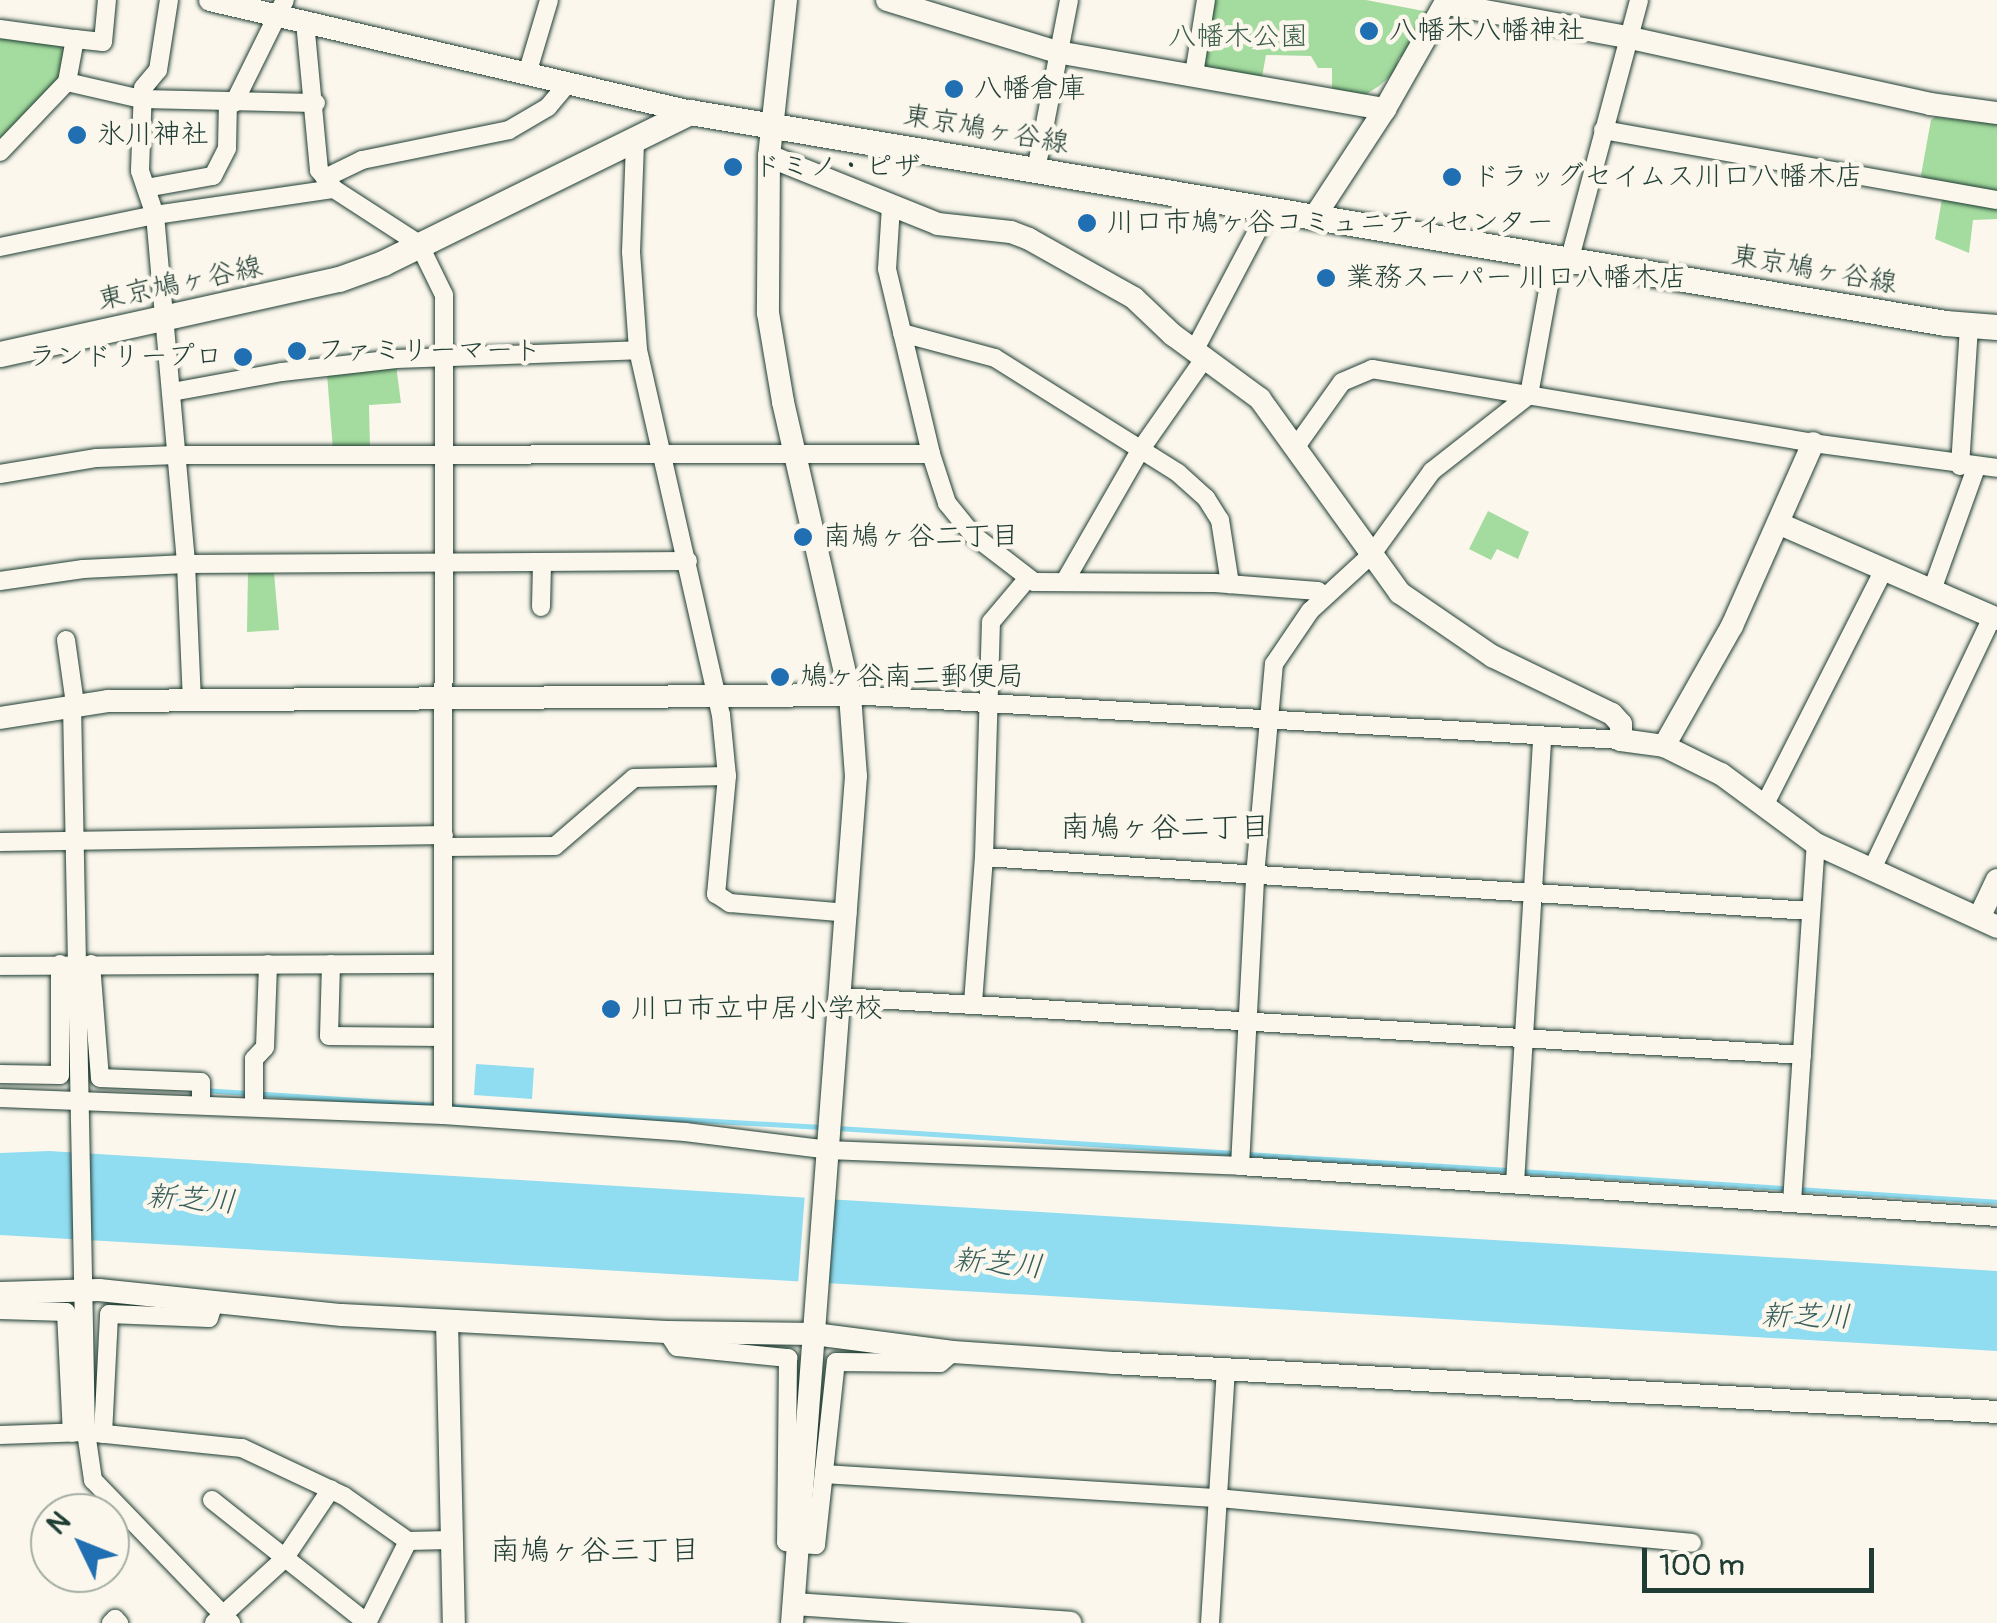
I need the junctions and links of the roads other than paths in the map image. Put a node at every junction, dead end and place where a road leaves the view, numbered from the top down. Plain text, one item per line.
1 (107, 0) edge
2 (169, 0) edge
3 (210, 0) edge
4 (548, 0) edge
5 (786, 0) edge
6 (888, 0) edge
7 (1069, 0) edge
8 (1206, 0) edge
9 (1639, 0) edge
10 (1447, 2) edge
11 (914, 5) edge
12 (283, 7) edge
13 (1514, 8) edge
14 (305, 22) junction
15 (0, 29) edge
16 (1626, 37) junction
17 (75, 39) junction
18 (1057, 52) junction
19 (526, 74) junction
20 (1194, 74) junction
21 (67, 82) junction
22 (567, 84) junction
23 (142, 99) junction
24 (231, 102) junction
25 (316, 103) junction
26 (1385, 109) junction
27 (690, 112) junction
28 (1997, 113) edge
29 (771, 123) junction
30 (1603, 130) junction
31 (635, 143) junction
32 (0, 152) edge
33 (769, 156) junction
34 (1036, 170) junction
35 (329, 184) junction
36 (146, 188) junction
37 (1997, 200) edge
38 (890, 206) junction
39 (1269, 210) junction
40 (156, 215) junction
41 (1315, 216) junction
42 (419, 244) junction
43 (0, 246) edge
44 (1562, 258) junction
45 (164, 318) junction
46 (1970, 327) junction
47 (1997, 328) edge
48 (902, 333) junction
49 (638, 350) junction
50 (0, 354) edge
51 (445, 355) junction
52 (1199, 355) junction
53 (172, 392) junction
54 (1530, 395) junction
55 (1814, 443) junction
56 (1295, 448) junction
57 (1140, 450) junction
58 (795, 451) junction
59 (446, 453) junction
60 (660, 453) junction
61 (931, 454) junction
62 (177, 455) junction
63 (1985, 466) edge
64 (0, 474) edge
65 (1780, 524) junction
66 (1372, 554) junction
67 (688, 561) junction
68 (446, 562) junction
69 (542, 562) junction
70 (186, 564) junction
71 (1883, 571) junction
72 (1028, 578) junction
73 (0, 580) edge
74 (1065, 581) junction
75 (1230, 584) junction
76 (1932, 590) junction
77 (1324, 598) junction
78 (541, 607) dead end
79 (1994, 618) edge
80 (66, 640) dead end
81 (850, 694) junction
82 (444, 697) junction
83 (718, 697) junction
84 (192, 699) junction
85 (74, 704) junction
86 (991, 704) junction
87 (0, 718) edge
88 (1266, 720) junction
89 (1542, 736) junction
90 (1622, 740) junction
91 (1664, 746) junction
92 (726, 776) junction
93 (1764, 804) junction
94 (74, 839) junction
95 (444, 841) junction
96 (0, 842) edge
97 (1816, 844) junction
98 (984, 857) junction
99 (1872, 870) junction
100 (1255, 876) junction
101 (1997, 880) edge
102 (1536, 892) junction
103 (1810, 911) junction
104 (848, 913) junction
105 (1988, 923) edge
106 (77, 964) junction
107 (268, 964) junction
108 (330, 964) junction
109 (443, 964) junction
110 (0, 966) edge
111 (841, 997) junction
112 (973, 1003) junction
113 (1249, 1020) junction
114 (444, 1037) junction
115 (1526, 1037) junction
116 (1802, 1054) junction
117 (0, 1074) edge
118 (0, 1098) edge
119 (201, 1103) junction
120 (81, 1104) junction
121 (254, 1104) junction
122 (443, 1115) junction
123 (829, 1156) junction
124 (1240, 1166) junction
125 (1516, 1183) junction
126 (1792, 1202) junction
127 (1997, 1216) edge
128 (86, 1289) junction
129 (0, 1293) edge
130 (214, 1304) junction
131 (0, 1310) edge
132 (446, 1321) junction
133 (815, 1329) junction
134 (667, 1332) junction
135 (953, 1352) junction
136 (1226, 1368) junction
137 (1997, 1412) edge
138 (87, 1433) junction
139 (0, 1435) edge
140 (824, 1474) junction
141 (331, 1490) junction
142 (1218, 1498) junction
143 (212, 1500) dead end
144 (450, 1540) junction
145 (408, 1541) junction
146 (1692, 1542) dead end
147 (798, 1544) junction
148 (284, 1559) junction
149 (793, 1613) edge
150 (223, 1621) edge
151 (367, 1623) edge
152 (454, 1623) edge
153 (1070, 1623) edge
154 (1210, 1623) edge

1 - 17 street
2 - 23 street
3 - 12 street
4 - 19 street
5 - 29 street
6 - 11 street
7 - 18 street
8 - 20 street
9 - 16 street
10 - 13 street
10 - 26 street
11 - 18 street
12 - 14 street
12 - 24 street
13 - 16 street
14 - 19 street
14 - 25 street
15 - 17 street
16 - 28 street
16 - 30 street
17 - 21 street
18 - 20 street
18 - 34 street
19 - 22 street
20 - 26 street
21 - 23 street
21 - 32 street
22 - 27 street
22 - 35 street
23 - 24 street
23 - 36 street
24 - 25 street
24 - 36 street
25 - 35 street
26 - 41 street
27 - 29 main road, 東京鳩ヶ谷線
27 - 31 main road, 東京鳩ヶ谷線
29 - 33 street
29 - 34 main road, 東京鳩ヶ谷線
30 - 37 street
30 - 44 street
31 - 42 main road, 東京鳩ヶ谷線
31 - 49 street
33 - 38 street
33 - 58 street
34 - 39 main road, 東京鳩ヶ谷線
35 - 40 street
35 - 42 street
36 - 40 street
38 - 48 street
38 - 52 street
39 - 41 main road, 東京鳩ヶ谷線
39 - 52 street
40 - 43 street
40 - 45 street
41 - 44 main road, 東京鳩ヶ谷線
42 - 45 main road, 東京鳩ヶ谷線
42 - 51 street
44 - 46 main road, 東京鳩ヶ谷線
44 - 54 street
45 - 50 main road, 東京鳩ヶ谷線
45 - 53 street
46 - 47 main road, 東京鳩ヶ谷線
46 - 63 street
48 - 57 street
48 - 61 street
49 - 51 street
49 - 60 street
51 - 53 street
51 - 59 street
52 - 56 street
52 - 57 street
53 - 62 street
54 - 55 street
54 - 56 street
54 - 66 street
55 - 63 street
55 - 65 street
56 - 66 street
57 - 74 street
57 - 75 street
58 - 60 street
58 - 61 street
58 - 81 street
59 - 60 street
59 - 62 street
59 - 68 street
60 - 67 street
61 - 72 street
62 - 64 street
62 - 70 street
63 - 76 street
65 - 71 street
65 - 91 street
66 - 77 street
66 - 90 street
67 - 69 street
67 - 83 street
68 - 69 street
68 - 70 street
68 - 82 street
69 - 78 street
70 - 73 street
70 - 84 street
71 - 76 street
71 - 93 street
72 - 74 street
72 - 86 street
74 - 75 street
75 - 77 street
76 - 79 street
77 - 88 street
79 - 99 street
80 - 85 street
81 - 83 street
81 - 86 street
81 - 104 street
82 - 83 street
82 - 84 street
82 - 95 street
83 - 92 street
84 - 85 street
85 - 87 street
85 - 94 street
86 - 88 street
86 - 98 street
88 - 89 street
88 - 100 street
89 - 90 street
89 - 102 street
90 - 91 street
91 - 93 street
92 - 95 street
92 - 104 street
93 - 97 street
94 - 95 street
94 - 96 street
94 - 106 street
95 - 109 street
97 - 99 street
97 - 103 street
98 - 100 street
98 - 112 street
99 - 105 street
100 - 102 street
100 - 113 street
101 - 105 street
102 - 103 street
102 - 115 street
103 - 116 street
104 - 111 street
106 - 107 street
106 - 110 street
106 - 117 street
106 - 119 street
106 - 120 street
107 - 108 street
107 - 121 street
108 - 109 street
108 - 114 street
109 - 114 street
111 - 112 street
111 - 123 street
112 - 113 street
113 - 115 street
113 - 124 street
114 - 122 street
115 - 116 street
115 - 125 street
116 - 126 street
118 - 120 street
119 - 120 street
119 - 121 street
120 - 128 street
121 - 122 street
122 - 123 street
123 - 124 street
123 - 133 street
124 - 125 street
125 - 126 street
126 - 127 street
128 - 129 street
128 - 130 street
128 - 138 street
130 - 132 street
130 - 138 street
131 - 138 street
132 - 134 street
132 - 144 street
133 - 134 street
133 - 135 street
133 - 147 street
134 - 147 street
135 - 136 street
135 - 140 street
136 - 137 street
136 - 142 street
138 - 139 street
138 - 141 street
138 - 150 street
140 - 142 street
140 - 147 street
141 - 145 street
141 - 148 street
142 - 146 street
142 - 154 street
143 - 148 street
144 - 145 street
144 - 152 street
145 - 151 street
147 - 149 street
148 - 150 street
148 - 151 street
149 - 153 street

